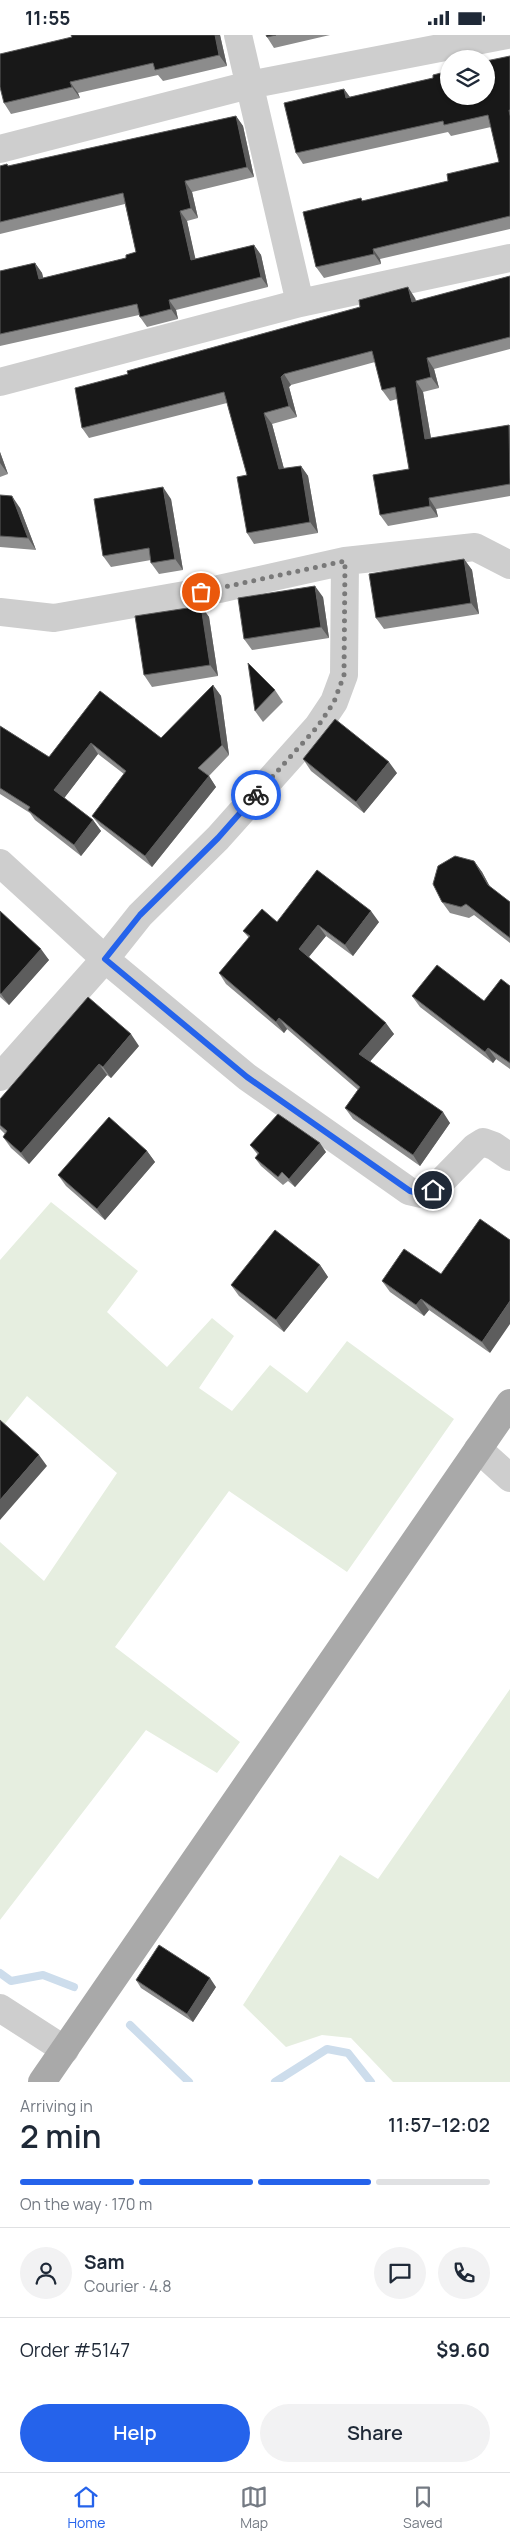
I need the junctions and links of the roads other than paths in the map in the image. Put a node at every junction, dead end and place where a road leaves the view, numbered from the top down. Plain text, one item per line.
1 (238, 35) edge
2 (507, 35) edge
3 (249, 85) junction
4 (0, 149) edge
5 (510, 258) edge
6 (300, 303) junction
7 (0, 382) edge
8 (345, 561) junction
9 (510, 565) edge
10 (0, 612) edge
11 (0, 863) edge
12 (105, 959) junction
13 (0, 1077) edge
14 (510, 1157) edge
15 (510, 1403) edge
16 (478, 1449) junction
17 (510, 1478) edge
18 (0, 2008) edge
19 (65, 2050) junction
20 (42, 2082) edge

1 - 3 street
2 - 3 street
3 - 4 street
3 - 6 street
5 - 6 street
6 - 7 street
8 - 9 street
8 - 10 street
8 - 12 street
11 - 12 street
12 - 13 street
12 - 14 street
15 - 16 main road
16 - 17 street
16 - 19 main road
18 - 19 street
19 - 20 main road

